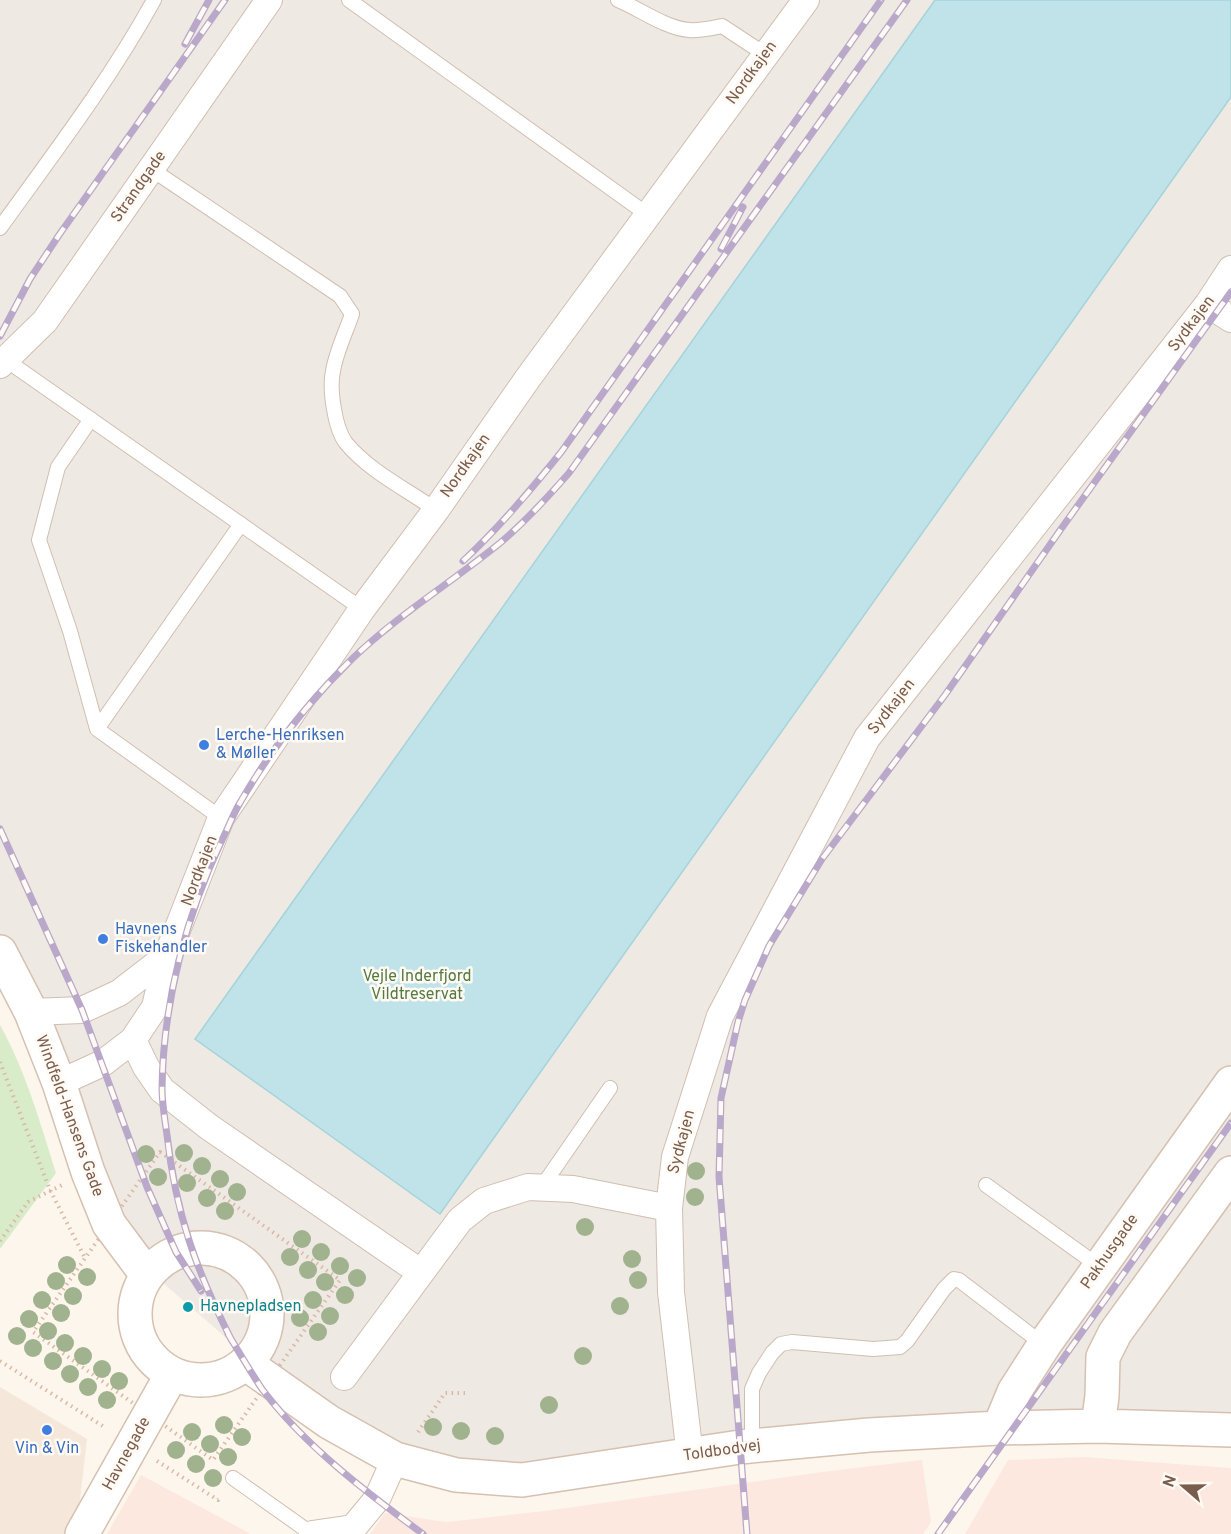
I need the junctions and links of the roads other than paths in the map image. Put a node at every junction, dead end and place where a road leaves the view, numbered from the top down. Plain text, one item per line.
1 (154, 0) edge
2 (269, 0) edge
3 (349, 0) edge
4 (618, 0) edge
5 (806, 0) edge
6 (766, 56) junction
7 (151, 170) junction
8 (648, 215) junction
9 (0, 228) edge
10 (1231, 269) edge
11 (1208, 304) junction
12 (1231, 319) edge
13 (3, 363) edge
14 (91, 419) junction
15 (436, 510) junction
16 (241, 524) junction
17 (363, 609) junction
18 (97, 729) junction
19 (220, 818) junction
20 (1, 954) edge
21 (167, 956) junction
22 (31, 1012) junction
23 (133, 1040) junction
24 (59, 1083) junction
25 (1231, 1083) edge
26 (610, 1088) dead end
27 (1231, 1173) edge
28 (986, 1185) dead end
29 (541, 1188) junction
30 (669, 1208) junction
31 (1100, 1267) junction
32 (420, 1272) junction
33 (147, 1275) junction
34 (1044, 1345) junction
35 (257, 1371) junction
36 (172, 1374) junction
37 (344, 1377) dead end
38 (1098, 1426) junction
39 (999, 1428) junction
40 (1231, 1430) edge
41 (752, 1446) junction
42 (690, 1456) junction
43 (397, 1459) junction
44 (233, 1478) dead end
45 (82, 1534) edge
46 (312, 1534) edge

1 - 9 lane
2 - 7 street, Strandgade
3 - 8 lane
4 - 6 lane
5 - 6 street, Nordkajen
6 - 8 street, Nordkajen
7 - 13 street, Strandgade
7 - 15 lane
8 - 15 street, Nordkajen
10 - 11 street, Sydkajen
11 - 12 street
11 - 30 street, Sydkajen
13 - 14 lane
14 - 16 lane
14 - 18 lane
15 - 17 street, Nordkajen
16 - 17 lane
16 - 18 lane
17 - 19 street, Nordkajen
18 - 19 lane
19 - 21 street, Nordkajen
20 - 22 main road, Windfeld-Hansens Gade
21 - 22 street
21 - 23 street, Nordkajen
22 - 24 main road, Windfeld-Hansens Gade
23 - 24 street, Nordkajen
23 - 32 street
24 - 33 main road, Windfeld-Hansens Gade
25 - 31 main road, Pakhusgade
26 - 29 lane
27 - 38 main road
28 - 31 lane
29 - 30 street
29 - 32 street
30 - 42 street, Sydkajen
31 - 34 main road, Pakhusgade
32 - 37 street
33 - 35 main road
33 - 36 main road
34 - 39 main road, Pakhusgade
34 - 41 lane
35 - 36 main road
35 - 43 main road, Toldbodvej
36 - 45 main road, Havnegade
38 - 39 main road, Toldbodvej
38 - 40 main road, Toldbodvej
39 - 41 main road, Toldbodvej
41 - 42 main road, Toldbodvej
42 - 43 main road, Toldbodvej
43 - 46 street
44 - 46 lane

